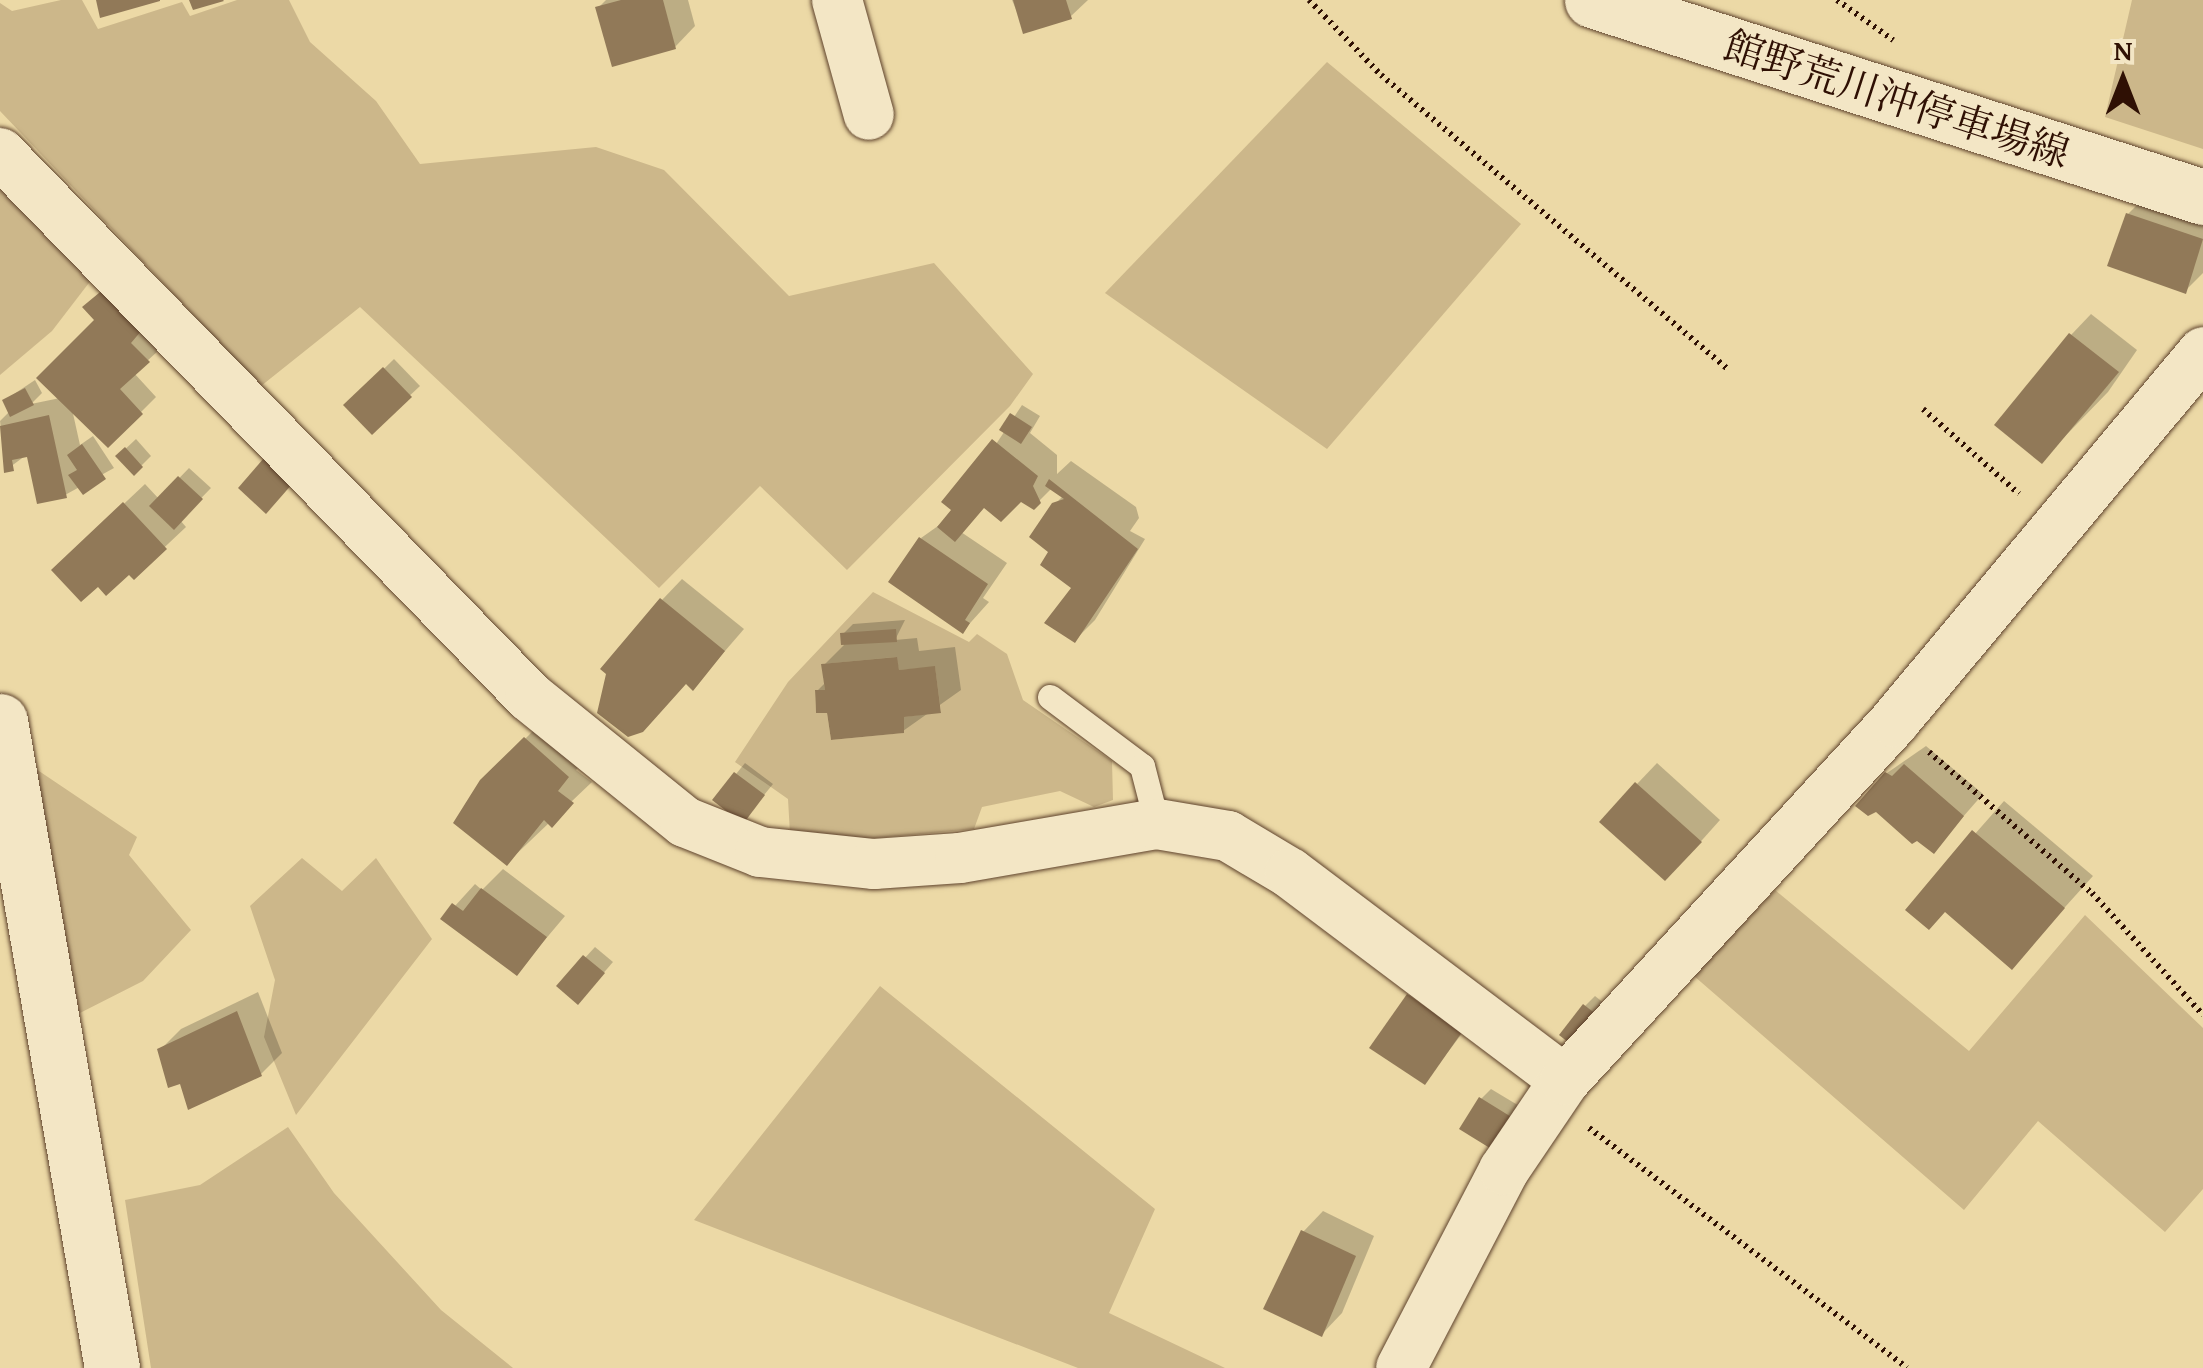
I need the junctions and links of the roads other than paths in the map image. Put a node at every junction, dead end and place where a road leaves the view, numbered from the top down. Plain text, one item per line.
1 (836, 0) edge
2 (1592, 0) edge
3 (869, 115) dead end
4 (0, 153) edge
5 (2203, 197) edge
6 (2203, 352) edge
7 (1050, 697) dead end
8 (0, 721) edge
9 (1157, 824) junction
10 (1557, 1091) junction
11 (112, 1368) edge
12 (1400, 1368) edge

1 - 3 street
2 - 5 street, 館野荒川沖停車場線
4 - 9 street
6 - 10 street
7 - 9 lane
8 - 11 street
9 - 10 street
10 - 12 street

